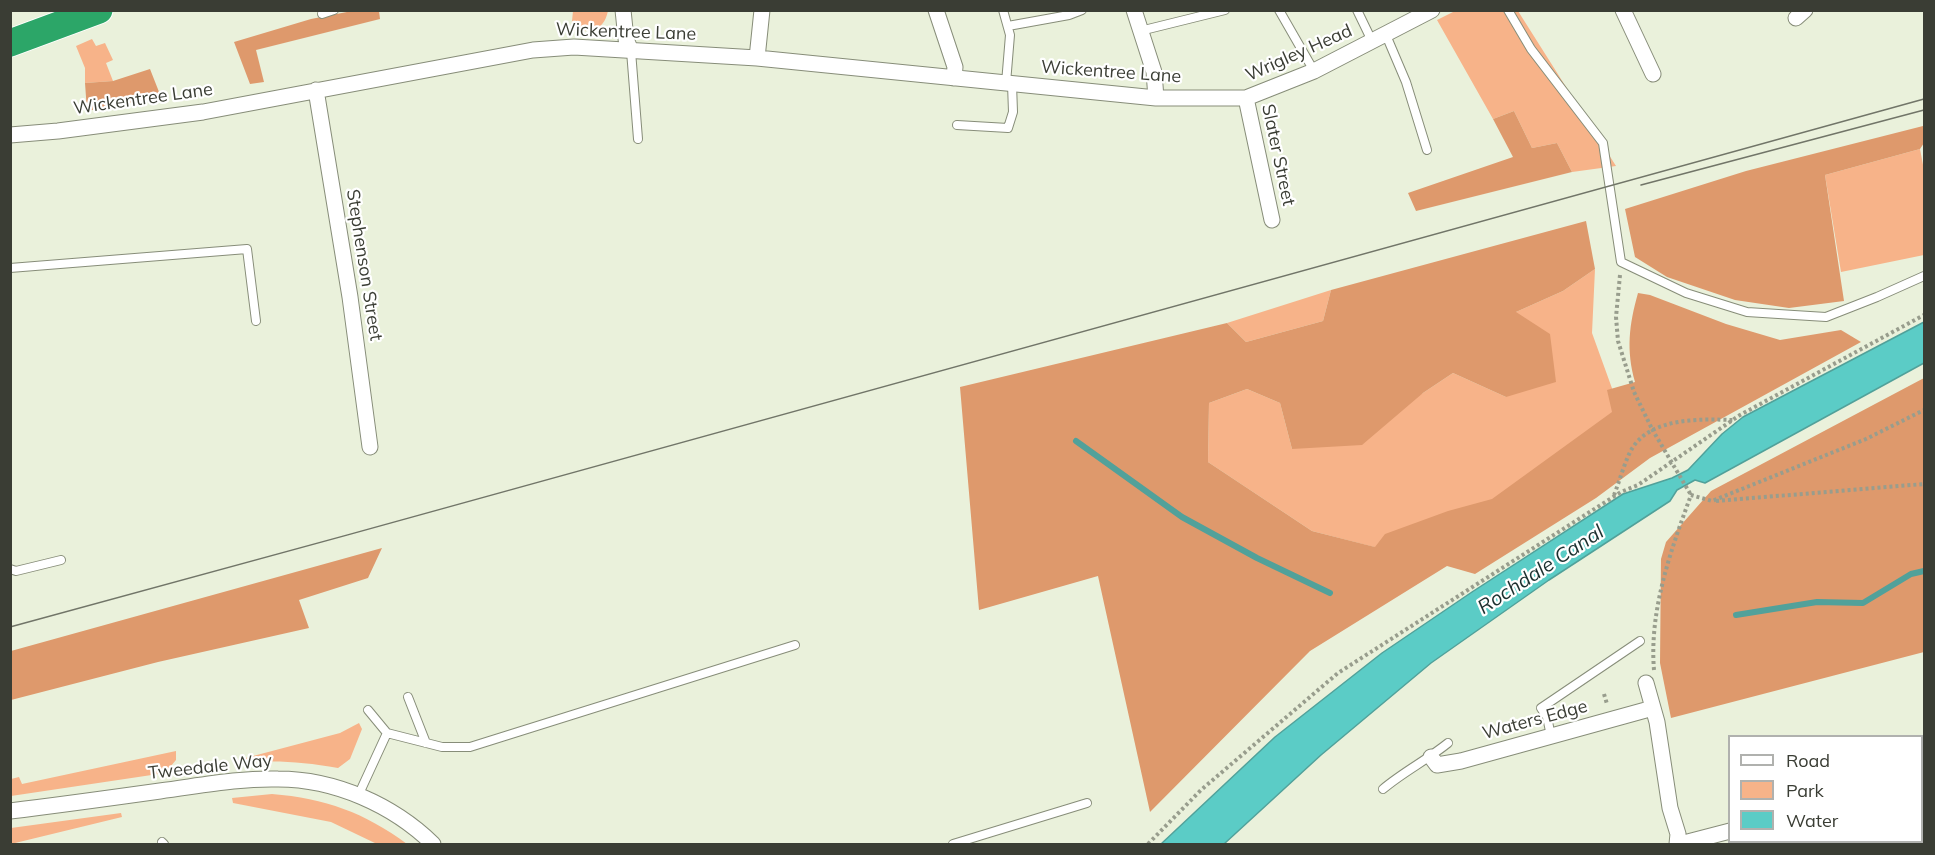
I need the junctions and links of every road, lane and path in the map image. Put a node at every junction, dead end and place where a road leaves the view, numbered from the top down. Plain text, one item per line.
1 (99, 10) edge
2 (334, 10) edge
3 (623, 10) edge
4 (762, 10) edge
5 (936, 10) edge
6 (1003, 10) edge
7 (1082, 10) edge
8 (1134, 10) edge
9 (1225, 10) edge
10 (1279, 10) edge
11 (1357, 10) edge
12 (1508, 10) edge
13 (1623, 10) edge
14 (1431, 11) edge
15 (1068, 13) edge
16 (322, 14) dead end
17 (1008, 26) junction
18 (1140, 31) junction
19 (1379, 38) junction
20 (10, 43) edge
21 (631, 51) junction
22 (757, 58) junction
23 (1314, 71) junction
24 (1653, 74) dead end
25 (954, 78) junction
26 (1009, 84) junction
27 (316, 90) junction
28 (1156, 98) junction
29 (1246, 98) junction
30 (957, 125) dead end
31 (10, 135) edge
32 (638, 139) dead end
33 (1427, 150) dead end
34 (1272, 220) dead end
35 (1621, 262) junction
36 (10, 268) edge
37 (1924, 276) edge
38 (1924, 315) edge
39 (256, 321) dead end
40 (1924, 410) edge
41 (1734, 420) junction
42 (1652, 429) junction
43 (370, 447) dead end
44 (1924, 484) edge
45 (1691, 495) junction
46 (1614, 496) junction
47 (1712, 501) junction
48 (61, 560) dead end
49 (10, 569) edge
50 (1640, 641) dead end
51 (795, 645) dead end
52 (1646, 683) joint
53 (408, 697) dead end
54 (1653, 708) junction
55 (368, 710) dead end
56 (387, 733) junction
57 (1551, 736) junction
58 (426, 743) junction
59 (1448, 743) dead end
60 (1431, 757) junction
61 (1383, 789) dead end
62 (358, 796) junction
63 (1088, 803) dead end
64 (10, 812) edge
65 (1728, 832) edge
66 (434, 844) edge
67 (953, 844) edge
68 (1148, 844) edge
69 (1678, 844) edge

1 - 20 highway
2 - 16 lane
3 - 21 street
4 - 22 street
5 - 25 street
6 - 17 lane
7 - 15 lane
8 - 18 street
9 - 18 lane
10 - 23 lane
11 - 19 lane
12 - 35 lane
13 - 24 street
14 - 19 street, Wrigley Head
15 - 17 lane
17 - 26 lane
18 - 28 street
19 - 23 street, Wrigley Head
19 - 33 lane
21 - 22 street, Wickentree Lane
21 - 27 street, Wickentree Lane
21 - 32 lane
22 - 25 street, Wickentree Lane
23 - 29 street, Wrigley Head
25 - 26 street, Wickentree Lane
26 - 28 street, Wickentree Lane
26 - 30 lane
27 - 31 street, Wickentree Lane
27 - 43 street, Stephenson Street
28 - 29 street, Wickentree Lane
29 - 34 street, Slater Street
35 - 37 lane
35 - 42 path
36 - 39 lane
38 - 41 path
40 - 47 path
41 - 42 path
41 - 46 path
42 - 45 path, bridge
42 - 46 path
44 - 47 path
45 - 47 path
45 - 52 path
46 - 68 path
48 - 49 lane
50 - 57 lane
51 - 58 lane
52 - 54 street
53 - 58 lane
54 - 57 street, Waters Edge
54 - 69 street
55 - 56 lane
56 - 58 lane
56 - 62 lane
57 - 60 street, Waters Edge
59 - 60 lane
60 - 61 lane
62 - 64 street, Tweedale Way
62 - 66 street, Tweedale Way
63 - 67 lane
65 - 69 street

